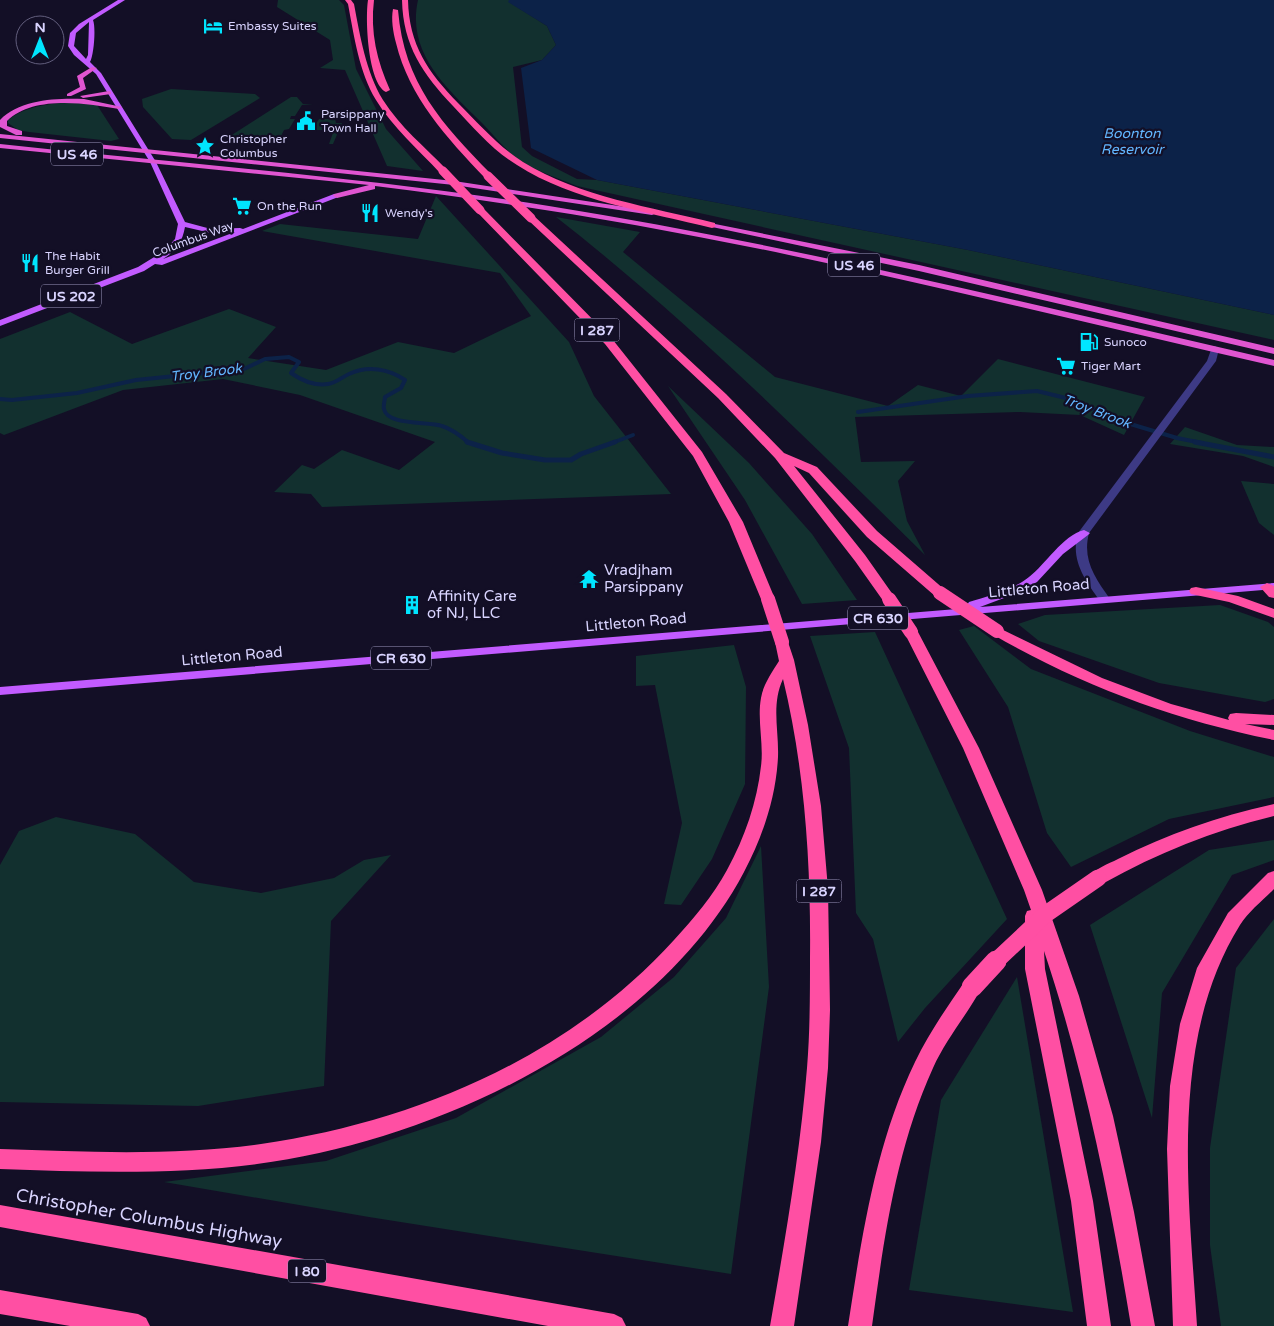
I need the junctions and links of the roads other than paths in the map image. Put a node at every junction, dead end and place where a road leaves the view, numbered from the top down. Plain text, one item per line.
1 (122, 0) edge
2 (348, 0) edge
3 (371, 0) edge
4 (396, 0) edge
5 (405, 0) edge
6 (91, 21) junction
7 (88, 62) junction
8 (94, 68) junction
9 (109, 93) junction
10 (37, 102) junction
11 (119, 107) junction
12 (0, 112) edge
13 (0, 136) edge
14 (61, 142) junction
15 (0, 146) edge
16 (146, 150) junction
17 (153, 162) junction
18 (443, 170) junction
19 (318, 177) junction
20 (402, 187) junction
21 (337, 196) junction
22 (182, 224) junction
23 (712, 225) junction
24 (250, 228) junction
25 (141, 269) junction
26 (0, 323) edge
27 (1215, 349) junction
28 (1274, 351) edge
29 (1274, 363) edge
30 (779, 455) junction
31 (1084, 533) junction
32 (1272, 589) edge
33 (1196, 591) junction
34 (1104, 599) junction
35 (954, 611) junction
36 (1274, 614) edge
37 (784, 651) junction
38 (1094, 682) junction
39 (0, 691) edge
40 (1274, 720) edge
41 (1274, 735) edge
42 (1274, 810) edge
43 (1274, 878) edge
44 (1033, 890) junction
45 (0, 1159) edge
46 (0, 1216) edge
47 (0, 1302) edge
48 (138, 1326) edge
49 (614, 1326) edge
50 (782, 1326) edge
51 (860, 1326) edge
52 (1099, 1326) edge
53 (1143, 1326) edge
54 (1185, 1326) edge

1 - 6 main road
2 - 18 highway
3 - 18 highway, I 287
4 - 30 highway, I 287, bridge
5 - 23 highway
6 - 7 main road
6 - 7 main road
7 - 8 main road
8 - 9 main road
8 - 10 highway
9 - 10 highway
9 - 11 main road
10 - 12 highway
11 - 14 highway
11 - 16 main road
13 - 14 highway, US 46
14 - 16 highway, US 46
15 - 17 highway, US 46
16 - 17 main road
16 - 23 highway, US 46
17 - 19 highway, US 46
17 - 22 main road
18 - 37 highway, I 287, bridge
19 - 20 highway, US 46
19 - 21 highway
20 - 21 highway
20 - 27 highway, US 46
21 - 24 main road, Columbus Way
22 - 24 main road
22 - 25 main road, US 202
23 - 28 highway, US 46
24 - 25 main road, Columbus Way
25 - 26 main road, US 202
27 - 29 highway, US 46
27 - 31 street
30 - 38 highway, bridge
30 - 44 highway, I 287, bridge
31 - 34 street
31 - 35 main road
32 - 33 main road, Littleton Road / CR 630
33 - 34 main road, Littleton Road / CR 630
33 - 36 highway
34 - 35 main road, Littleton Road / CR 630
35 - 39 main road, Littleton Road / CR 630
37 - 45 highway
37 - 50 highway, I 287
38 - 40 highway
38 - 41 highway
42 - 51 highway, bridge
43 - 54 highway
44 - 52 highway
44 - 53 highway, I 287
46 - 49 highway, Christopher Columbus Highway / I 80
47 - 48 highway

